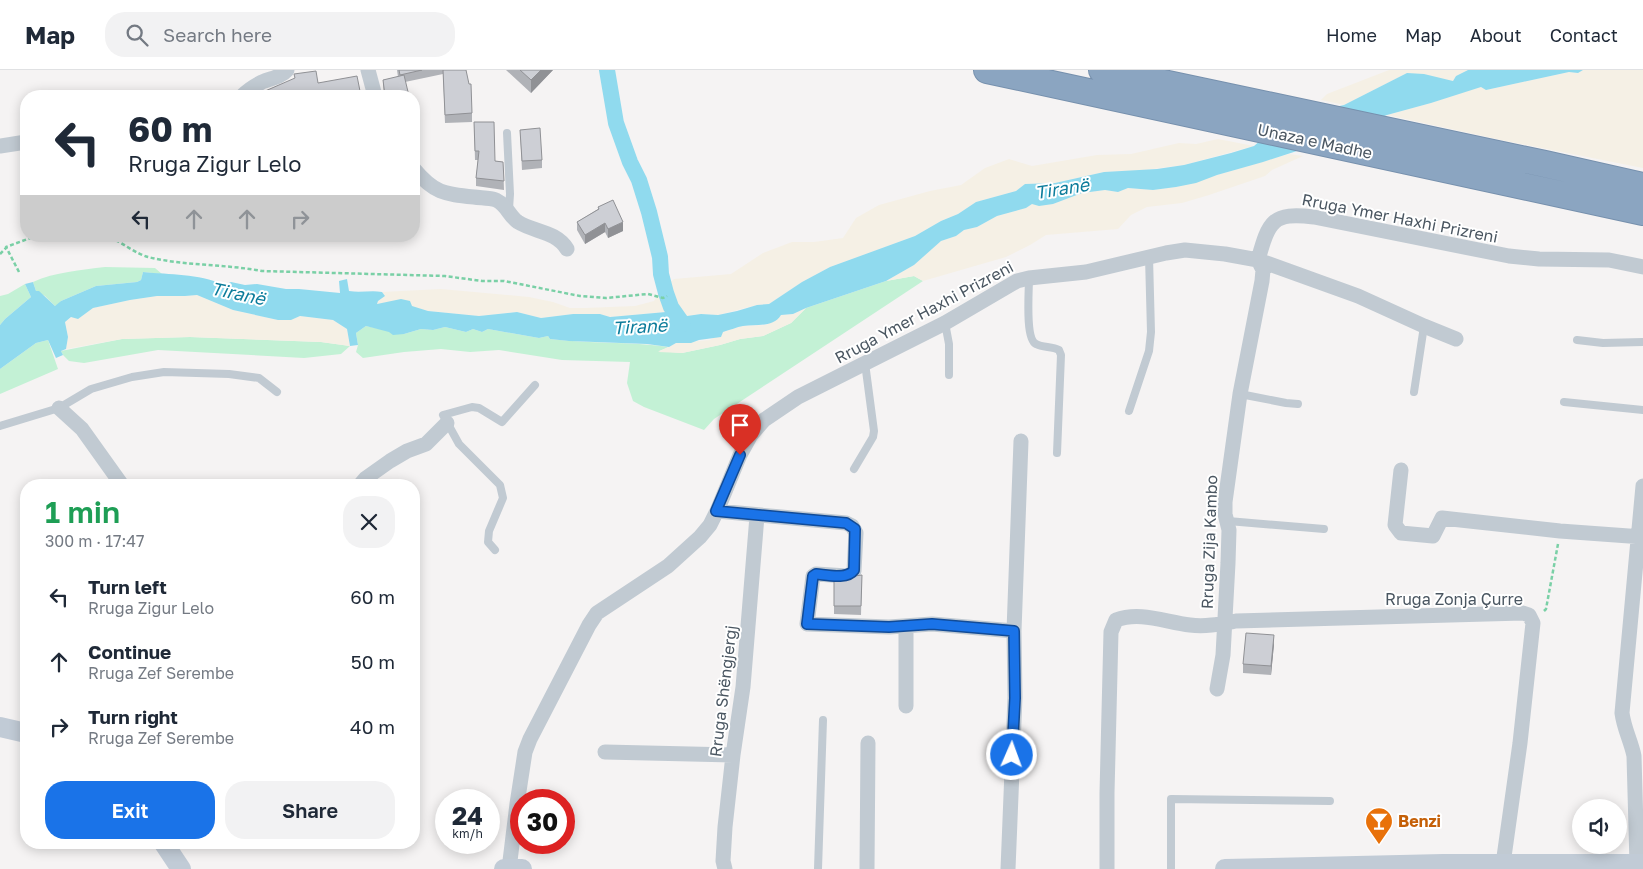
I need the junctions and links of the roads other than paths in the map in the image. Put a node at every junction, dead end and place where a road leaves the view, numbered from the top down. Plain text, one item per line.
1 (287, 70) edge
2 (368, 70) edge
3 (987, 70) edge
4 (1102, 70) edge
5 (248, 90) edge
6 (374, 90) edge
7 (1254, 115) junction
8 (507, 132) dead end
9 (20, 143) edge
10 (0, 146) edge
11 (420, 175) edge
12 (1643, 186) edge
13 (509, 209) junction
14 (1643, 212) edge
15 (567, 249) dead end
16 (1149, 257) junction
17 (1258, 260) junction
18 (1643, 267) edge
19 (1029, 278) junction
20 (945, 323) junction
21 (1424, 326) junction
22 (1456, 339) dead end
23 (1578, 340) dead end
24 (1643, 342) edge
25 (865, 364) junction
26 (949, 375) dead end
27 (535, 385) dead end
28 (277, 392) dead end
29 (1414, 392) dead end
30 (1240, 394) junction
31 (1564, 402) dead end
32 (1298, 404) dead end
33 (59, 408) junction
34 (1643, 410) edge
35 (1129, 411) dead end
36 (447, 423) junction
37 (0, 426) edge
38 (1021, 441) dead end
39 (1057, 453) dead end
40 (854, 469) dead end
41 (1401, 470) dead end
42 (118, 479) edge
43 (365, 479) edge
44 (1643, 486) edge
45 (716, 511) junction
46 (757, 516) junction
47 (1228, 521) junction
48 (1324, 529) dead end
49 (1640, 537) edge
50 (496, 550) dead end
51 (1224, 623) junction
52 (906, 626) junction
53 (1014, 631) junction
54 (1217, 689) dead end
55 (906, 706) dead end
56 (823, 720) dead end
57 (0, 727) edge
58 (20, 732) edge
59 (868, 743) dead end
60 (605, 752) dead end
61 (733, 755) junction
62 (1330, 801) dead end
63 (168, 849) edge
64 (1640, 864) edge
65 (1495, 866) edge
66 (1588, 867) edge
67 (1371, 868) edge
68 (181, 869) edge
69 (504, 869) edge
70 (509, 869) edge
71 (522, 869) edge
72 (725, 869) edge
73 (818, 869) edge
74 (867, 869) edge
75 (1008, 869) edge
76 (1107, 869) edge
77 (1171, 869) edge
78 (1225, 869) edge
79 (1236, 869) edge

1 - 5 street
2 - 6 street
3 - 7 highway, Unaza e Madhe
4 - 7 highway, Unaza e Madhe
7 - 12 highway, Unaza e Madhe
7 - 14 highway, Unaza e Madhe
8 - 13 lane
9 - 10 street
11 - 13 street
13 - 15 street
16 - 17 street, Rruga Ymer Haxhi Prizreni
16 - 19 street, Rruga Ymer Haxhi Prizreni
16 - 35 lane
17 - 18 street, Rruga Ymer Haxhi Prizreni
17 - 21 street
17 - 30 street, Rruga Zija Kambo
19 - 20 street, Rruga Ymer Haxhi Prizreni
19 - 39 lane
20 - 25 street, Rruga Ymer Haxhi Prizreni
20 - 26 lane
21 - 22 street
21 - 29 lane
23 - 24 lane
25 - 40 lane
25 - 45 street, Rruga Ymer Haxhi Prizreni
27 - 36 lane
28 - 33 lane
30 - 32 lane
30 - 47 street, Rruga Zija Kambo
31 - 34 lane
33 - 37 lane
33 - 42 street
36 - 43 street
36 - 50 lane
38 - 53 street
41 - 49 street
44 - 49 street
45 - 46 street
45 - 70 street, Rruga Ymer Haxhi Prizreni
46 - 52 street
46 - 61 street, Rruga Shëngjergj
47 - 48 lane
47 - 51 street, Rruga Zija Kambo
49 - 64 street
51 - 54 street
51 - 65 street, Rruga Zonja Çurre
51 - 76 street, Rruga Zija Kambo
52 - 53 street
52 - 55 street
53 - 75 street
56 - 73 lane
57 - 58 main road
59 - 74 street
60 - 61 street
61 - 72 street, Rruga Shëngjergj
62 - 77 lane
63 - 68 main road
64 - 66 main road
65 - 66 main road
65 - 67 main road
67 - 79 main road
69 - 70 main road
70 - 71 main road
78 - 79 main road

